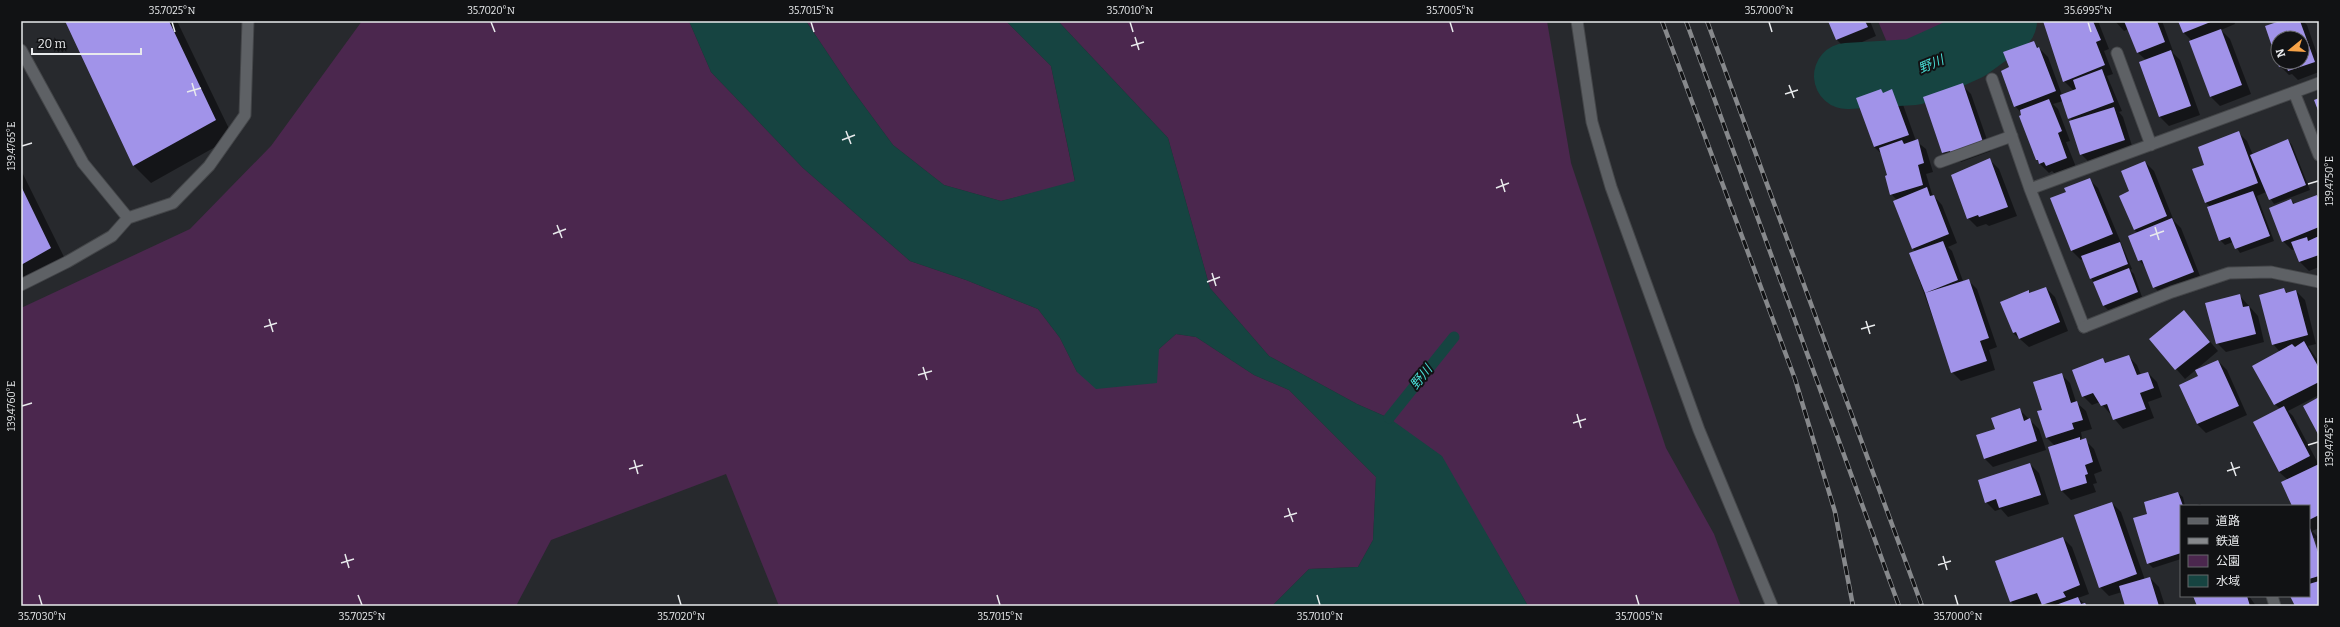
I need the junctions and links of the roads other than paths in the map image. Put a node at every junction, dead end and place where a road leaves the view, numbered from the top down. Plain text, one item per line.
1 (248, 21) edge
2 (1577, 21) edge
3 (21, 50) edge
4 (2117, 53) dead end
5 (1992, 79) dead end
6 (2319, 83) edge
7 (2294, 92) junction
8 (2012, 136) junction
9 (2151, 145) junction
10 (2319, 155) edge
11 (1940, 162) dead end
12 (2030, 189) junction
13 (128, 218) junction
14 (2319, 282) edge
15 (21, 285) edge
16 (1772, 606) edge

1 - 13 street
2 - 16 street
3 - 13 street
4 - 9 street
5 - 8 street
6 - 7 street
7 - 9 street
7 - 10 street
8 - 11 street
8 - 12 street
9 - 12 street
12 - 14 street
13 - 15 street

